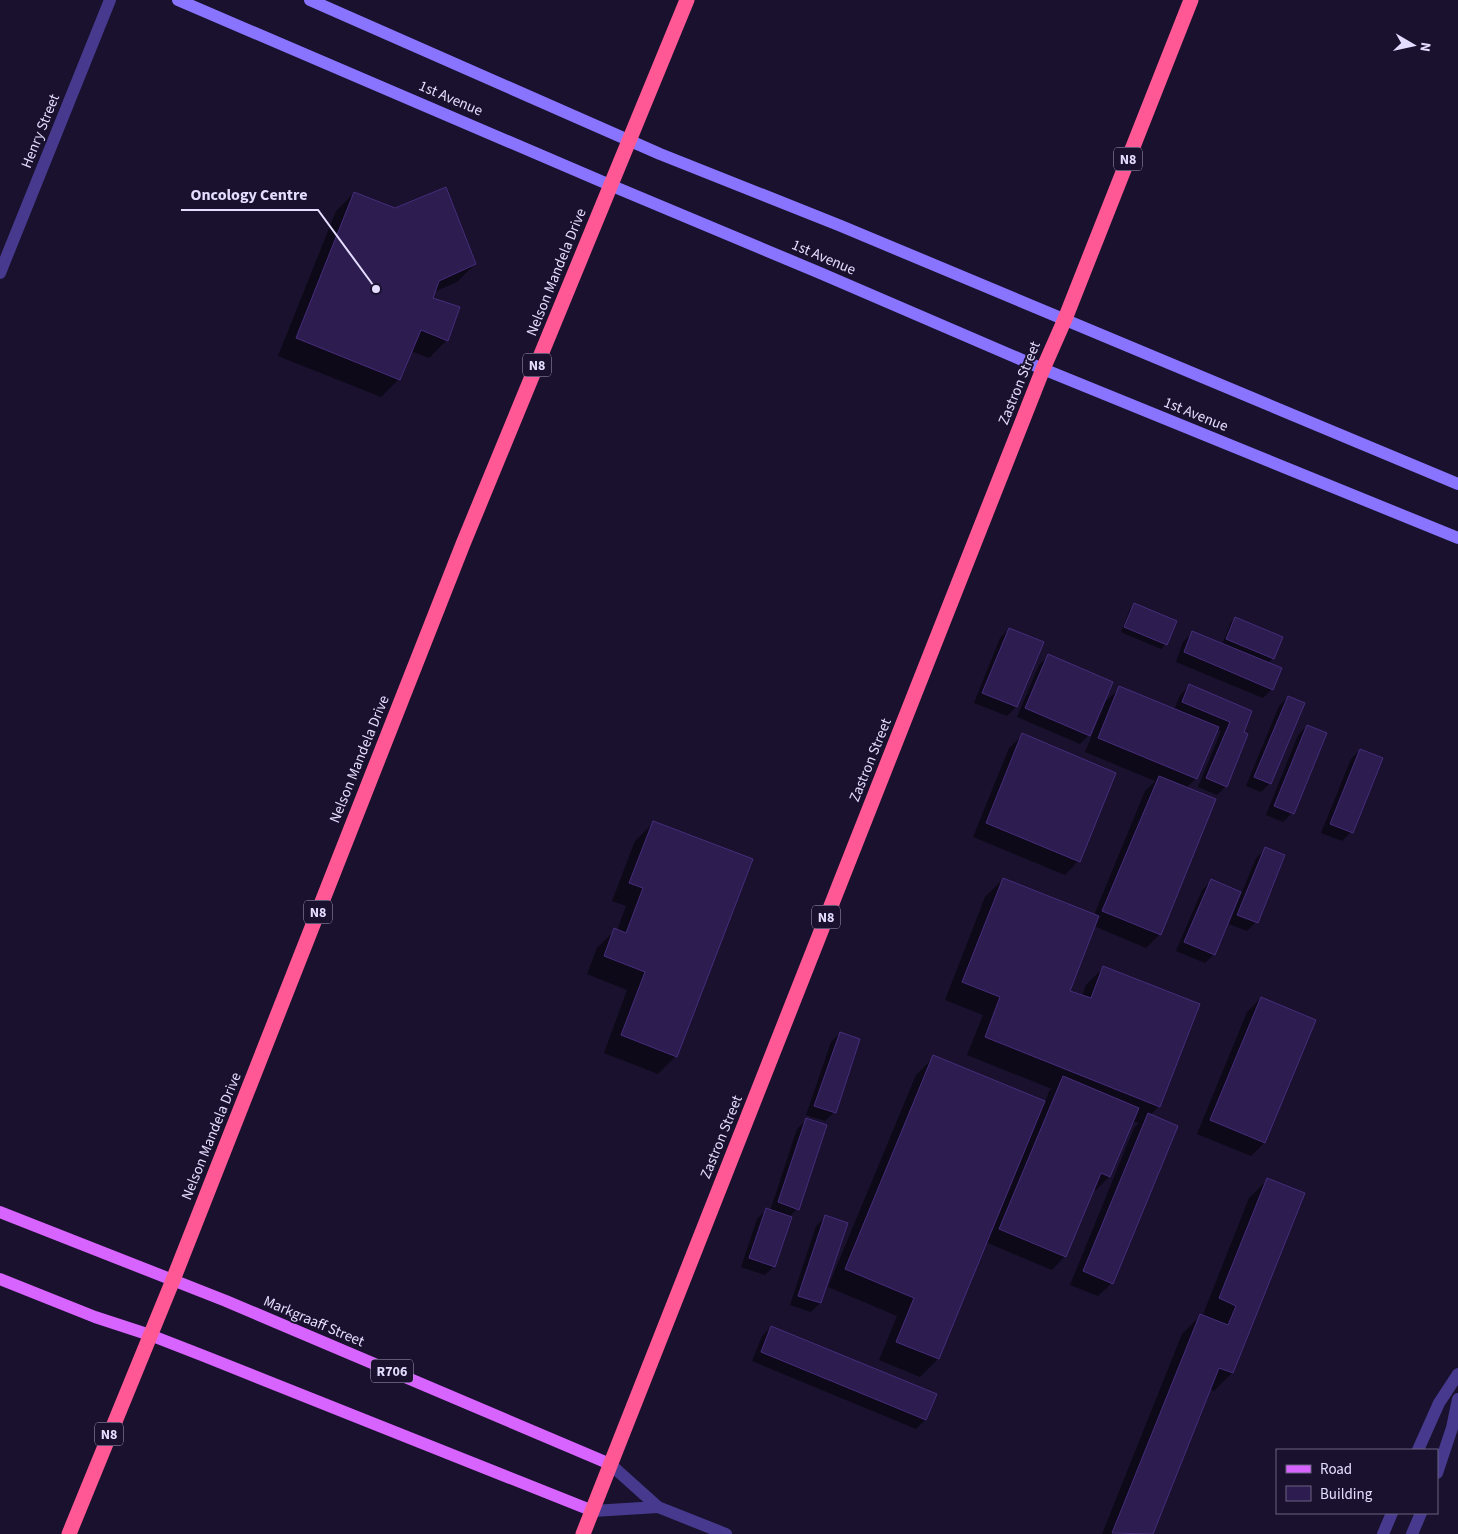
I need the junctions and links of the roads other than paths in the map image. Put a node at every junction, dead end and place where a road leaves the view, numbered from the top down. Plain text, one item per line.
1 (110, 0) edge
2 (178, 0) edge
3 (310, 0) edge
4 (687, 0) edge
5 (1191, 0) edge
6 (630, 142) junction
7 (610, 185) junction
8 (0, 273) edge
9 (1065, 319) junction
10 (1043, 369) junction
11 (1458, 484) edge
12 (1458, 538) edge
13 (0, 1212) edge
14 (0, 1279) edge
15 (173, 1280) junction
16 (150, 1335) junction
17 (1458, 1374) edge
18 (1458, 1400) edge
19 (1418, 1449) edge
20 (610, 1464) junction
21 (1438, 1470) edge
22 (658, 1507) junction
23 (593, 1511) junction
24 (1392, 1514) edge
25 (1421, 1514) edge
26 (69, 1534) edge
27 (583, 1534) edge
28 (726, 1534) edge
29 (1383, 1534) edge
30 (1412, 1534) edge

1 - 8 street, Henry Street
2 - 7 street, 1st Avenue
3 - 6 street
4 - 6 highway, Nelson Mandela Drive / N8
5 - 9 highway, Zastron Street / N8
6 - 7 highway, Nelson Mandela Drive / N8
6 - 9 street
7 - 10 street, 1st Avenue
7 - 15 highway, Nelson Mandela Drive / N8
9 - 10 highway, Zastron Street / N8
9 - 11 street
10 - 12 street, 1st Avenue
10 - 20 highway, Zastron Street / N8
13 - 15 main road, Markgraaff Street / R706
14 - 16 main road, Markgraaff Street
15 - 16 highway, Nelson Mandela Drive / N8
15 - 20 main road, Markgraaff Street / R706
16 - 23 main road, Markgraaff Street
16 - 26 highway, Nelson Mandela Drive / N8
17 - 19 street
18 - 21 street
20 - 22 street, Markgraaff Street
20 - 23 highway, Zastron Street / N8
22 - 23 street, Markgraaff Street
22 - 28 street, Markgraaff Street
23 - 27 highway, Zastron Street / N8
24 - 29 street
25 - 30 street

